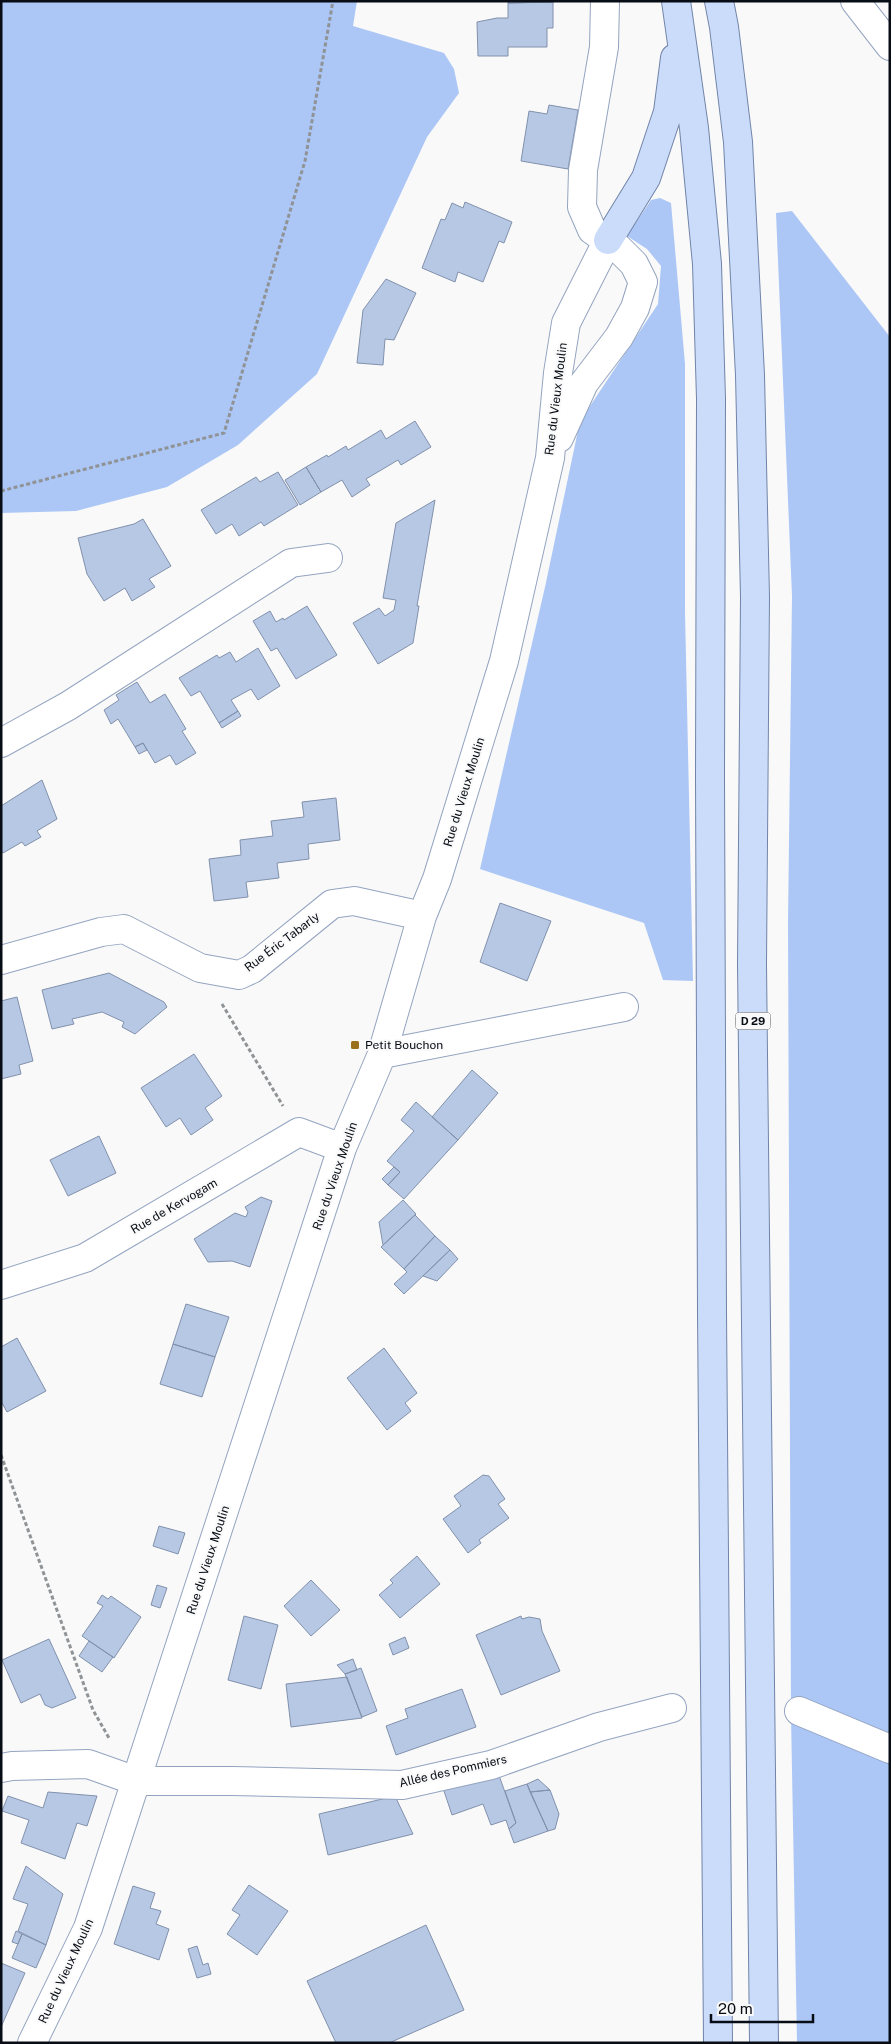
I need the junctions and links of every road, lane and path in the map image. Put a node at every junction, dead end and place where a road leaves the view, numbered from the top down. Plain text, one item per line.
1 (333, 1) edge
2 (605, 1) edge
3 (719, 1) edge
4 (855, 1) edge
5 (678, 12) edge
6 (890, 46) edge
7 (608, 240) junction
8 (550, 458) junction
9 (1, 491) edge
10 (328, 558) dead end
11 (1, 743) edge
12 (422, 916) junction
13 (1, 960) edge
14 (200, 968) junction
15 (624, 1007) dead end
16 (382, 1054) junction
17 (299, 1132) junction
18 (342, 1148) junction
19 (1, 1284) edge
20 (1, 1455) edge
21 (672, 1708) dead end
22 (799, 1711) dead end
23 (890, 1749) edge
24 (1, 1768) edge
25 (136, 1781) junction
26 (32, 2043) edge
27 (718, 2043) edge
28 (764, 2043) edge

1 - 9 path
2 - 7 street
3 - 28 main road, D 29
4 - 6 street
5 - 7 main road
5 - 27 main road
7 - 8 street, Rue du Vieux Moulin
7 - 8 street
8 - 12 street, Rue du Vieux Moulin
10 - 11 street
12 - 14 street, Rue Éric Tabarly
12 - 16 street, Rue du Vieux Moulin
13 - 14 street, Rue Éric Tabarly
14 - 17 path
15 - 16 street
16 - 18 street, Rue du Vieux Moulin
17 - 18 street
17 - 19 street, Rue de Kervogam
18 - 25 street, Rue du Vieux Moulin
20 - 25 path
21 - 25 street, Allée des Pommiers
22 - 23 street
24 - 25 street
25 - 26 street, Rue du Vieux Moulin

